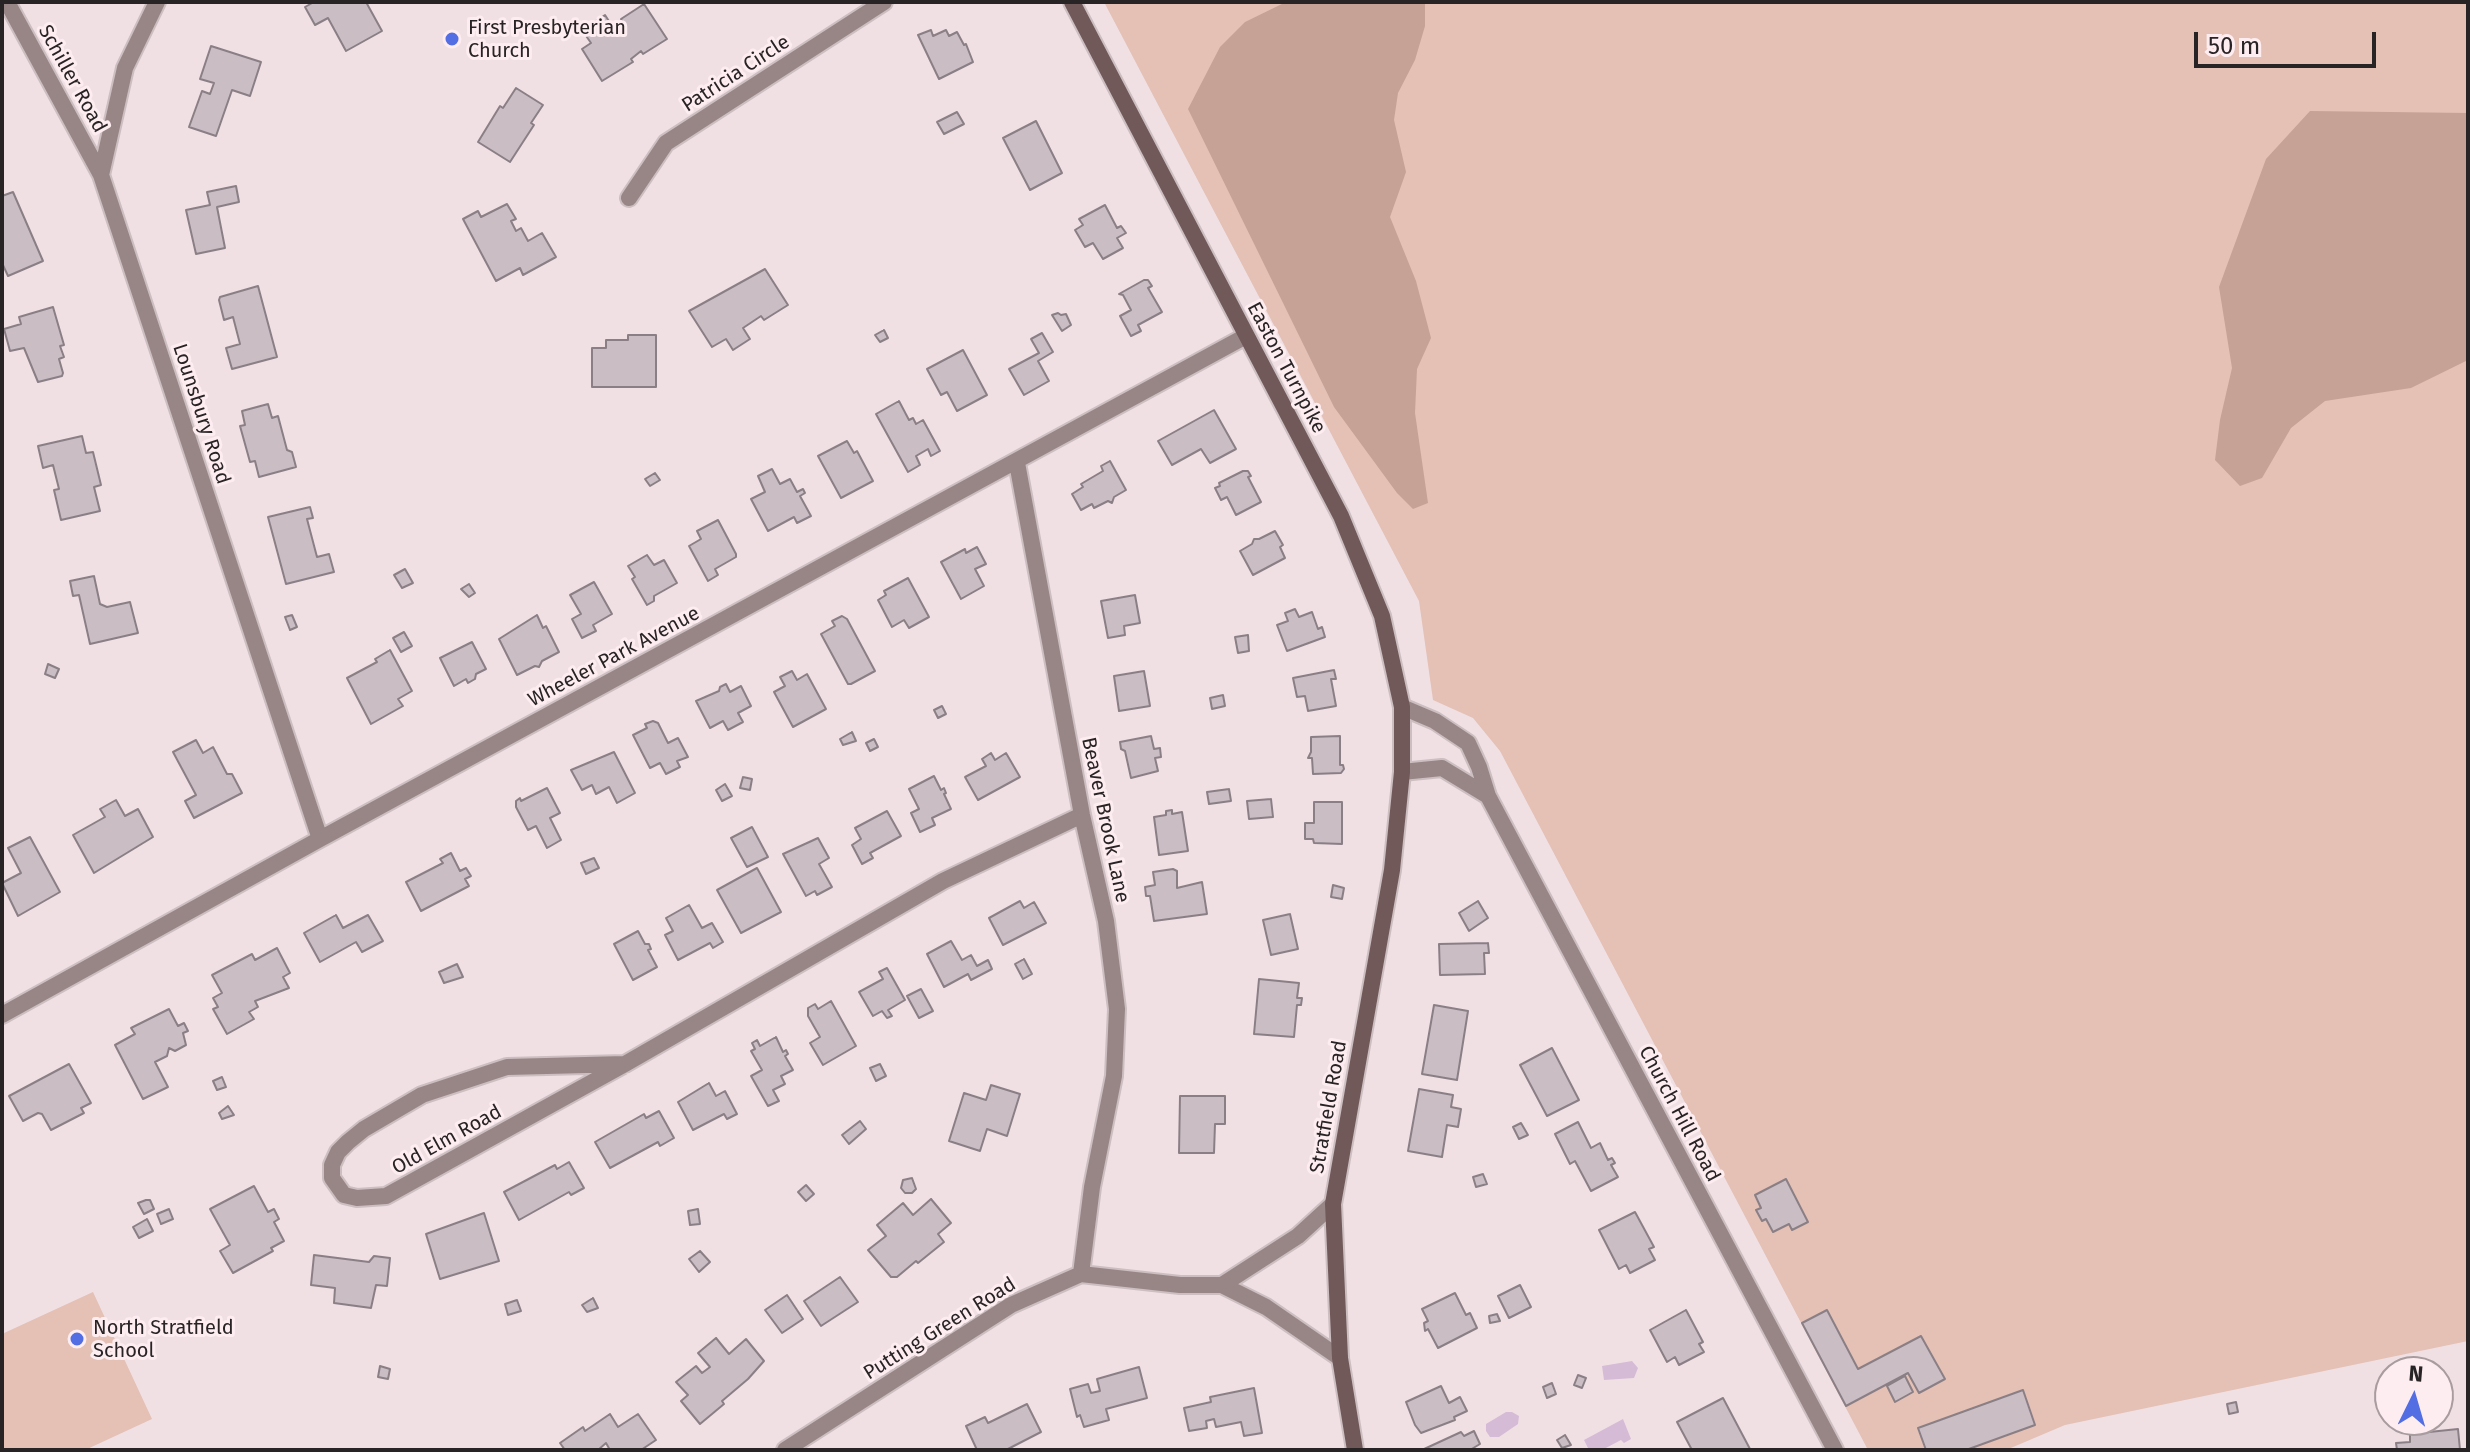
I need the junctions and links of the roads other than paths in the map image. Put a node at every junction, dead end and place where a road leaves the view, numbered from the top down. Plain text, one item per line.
1 (7, 2) edge
2 (157, 2) edge
3 (884, 2) edge
4 (1072, 2) edge
5 (101, 175) junction
6 (629, 198) dead end
7 (1246, 336) junction
8 (1017, 463) junction
9 (1402, 707) junction
10 (1402, 772) junction
11 (1488, 796) junction
12 (1082, 815) junction
13 (320, 839) junction
14 (2, 1015) edge
15 (625, 1064) junction
16 (1333, 1204) junction
17 (1081, 1274) junction
18 (1222, 1285) junction
19 (1340, 1358) junction
20 (785, 1450) edge
21 (1355, 1450) edge
22 (1835, 1450) edge

1 - 5 street, Schiller Road
2 - 5 street
3 - 6 street, Patricia Circle
4 - 7 main road, Easton Turnpike
5 - 13 street, Lounsbury Road
7 - 8 street, Wheeler Park Avenue
7 - 9 main road, Easton Turnpike
8 - 12 street, Beaver Brook Lane
8 - 13 street, Wheeler Park Avenue
9 - 10 main road, Easton Turnpike
9 - 11 street, Church Hill Road
10 - 11 street
10 - 16 main road, Stratfield Road
11 - 22 street, Church Hill Road
12 - 15 street, Old Elm Road
12 - 17 street, Beaver Brook Lane
13 - 14 street, Wheeler Park Avenue
15 - 15 street, Old Elm Road
16 - 18 street
16 - 19 main road, Stratfield Road
17 - 18 street
17 - 20 street, Putting Green Road
18 - 19 street
19 - 21 main road, Stratfield Road

